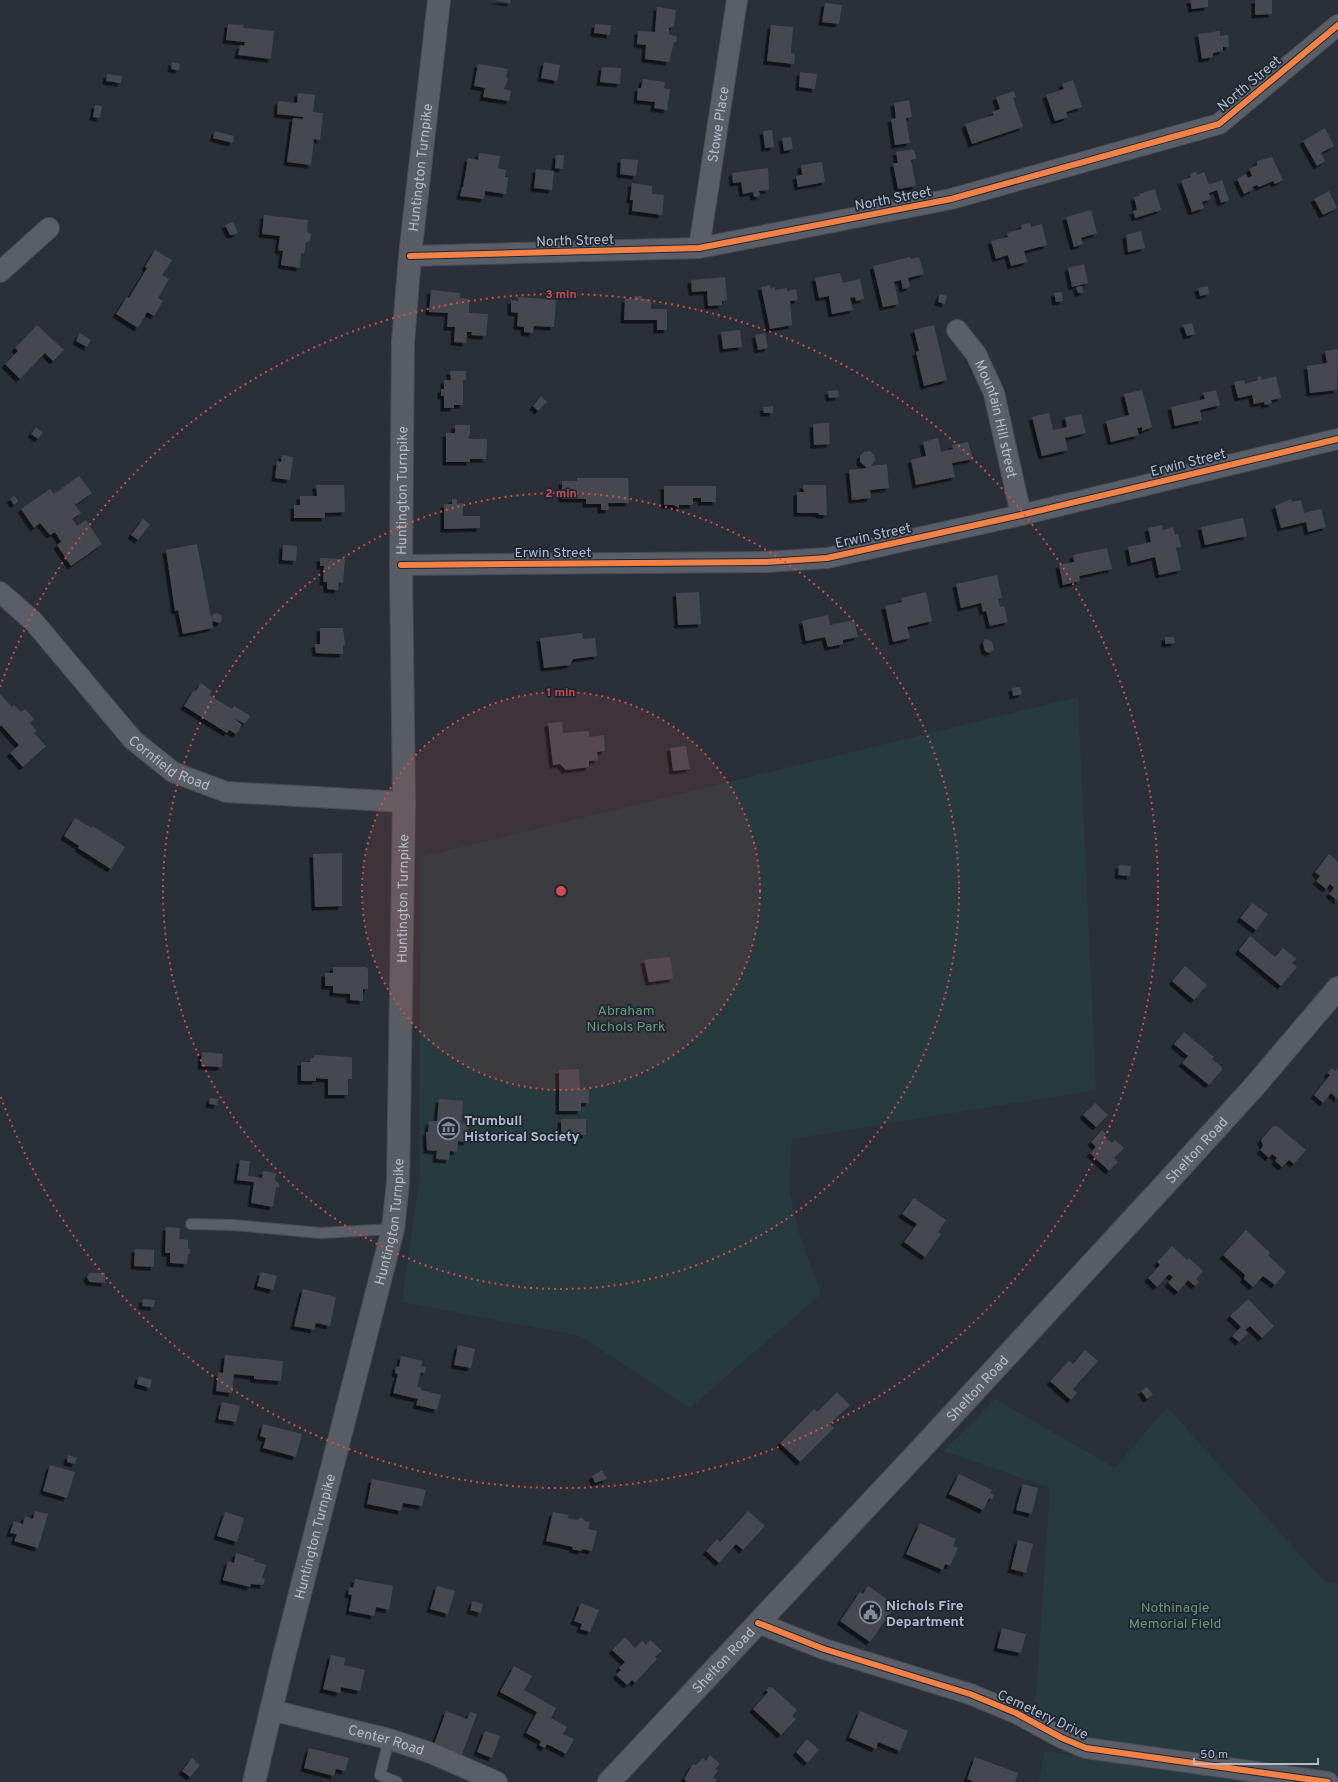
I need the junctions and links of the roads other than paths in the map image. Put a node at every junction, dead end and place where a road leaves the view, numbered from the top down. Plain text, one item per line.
1 (439, 0) edge
2 (737, 0) edge
3 (1338, 25) edge
4 (49, 228) dead end
5 (699, 248) junction
6 (410, 256) junction
7 (0, 272) edge
8 (957, 330) dead end
9 (1338, 439) edge
10 (1021, 515) junction
11 (402, 565) junction
12 (0, 592) edge
13 (404, 802) junction
14 (1333, 998) edge
15 (191, 1224) dead end
16 (393, 1229) junction
17 (758, 1623) junction
18 (271, 1710) junction
19 (389, 1739) junction
20 (254, 1782) edge
21 (397, 1782) edge
22 (497, 1782) edge
23 (609, 1782) edge
24 (1328, 1782) edge

1 - 6 main road, Huntington Turnpike
2 - 5 street, Stowe Place
3 - 5 street, North Street
4 - 7 street
5 - 6 street, North Street
6 - 11 main road, Huntington Turnpike
8 - 10 street, Mountain Hill street
9 - 10 street, Erwin Street
10 - 11 street, Erwin Street
11 - 13 main road, Huntington Turnpike
12 - 13 street, Cornfield Road
13 - 16 main road, Huntington Turnpike
14 - 17 main road, Shelton Road
15 - 16 lane
16 - 18 main road, Huntington Turnpike
17 - 23 main road, Shelton Road
17 - 24 street, Cemetery Drive
18 - 19 street, Center Road
18 - 20 main road, Huntington Turnpike
19 - 21 lane
19 - 22 street, Center Road

